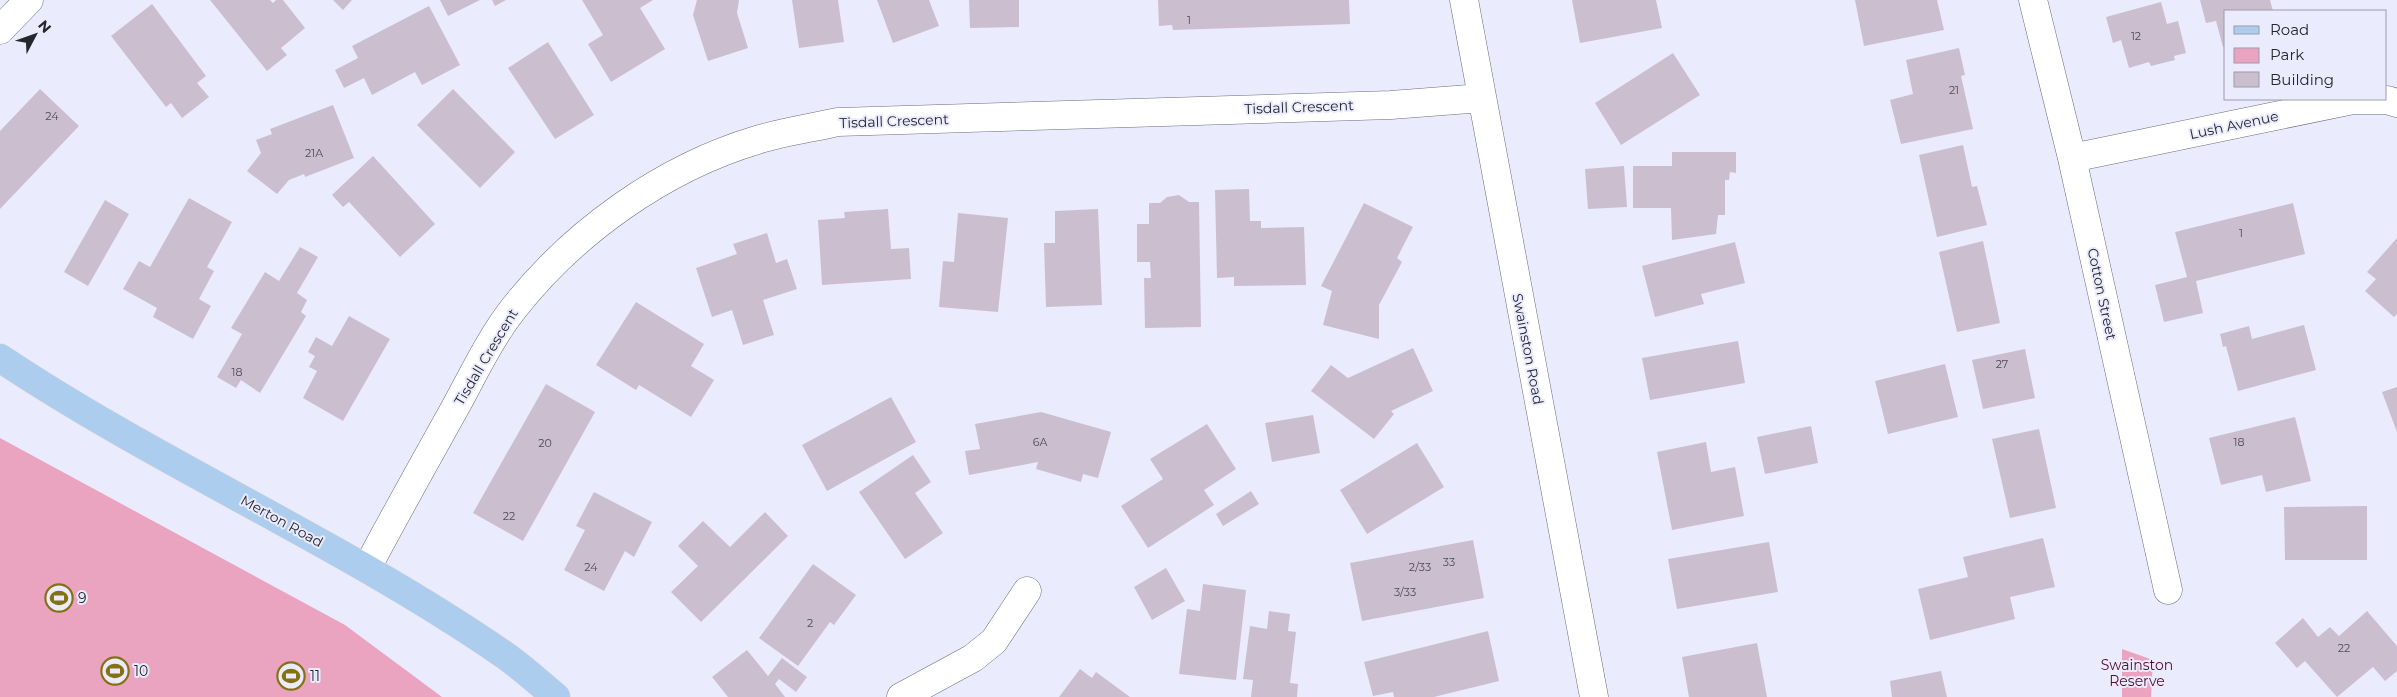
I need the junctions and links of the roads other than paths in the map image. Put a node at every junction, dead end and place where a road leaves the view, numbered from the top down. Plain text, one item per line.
1 (29, 0) edge
2 (1464, 0) edge
3 (2033, 0) edge
4 (0, 30) edge
5 (1482, 98) junction
6 (2397, 103) edge
7 (2072, 158) junction
8 (0, 358) edge
9 (367, 568) junction
10 (1027, 590) dead end
11 (2168, 590) dead end
12 (556, 697) edge
13 (901, 697) edge
14 (1594, 697) edge

1 - 4 street
2 - 5 street, Swainston Road
3 - 7 street, Cotton Street
5 - 9 street, Tisdall Crescent
5 - 14 street, Swainston Road
6 - 7 street, Lush Avenue
7 - 11 street, Cotton Street
8 - 9 main road, Merton Road
9 - 12 main road, Merton Road
10 - 13 street

